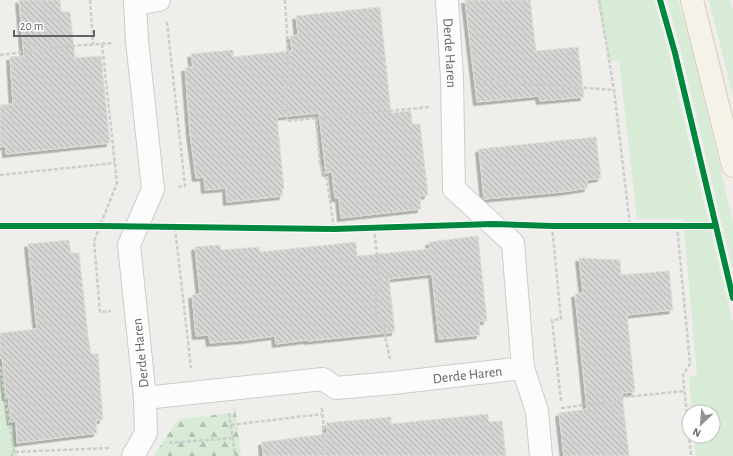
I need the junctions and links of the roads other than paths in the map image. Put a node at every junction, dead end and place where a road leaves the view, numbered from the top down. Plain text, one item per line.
1 (447, 0) edge
2 (692, 0) edge
3 (163, 8) edge
4 (733, 166) edge
5 (523, 368) junction
6 (145, 398) junction
7 (136, 450) edge
8 (541, 456) edge

1 - 5 street, Derde Haren
2 - 4 main road
3 - 6 street, Derde Haren
5 - 6 street, Derde Haren
5 - 8 street, Derde Haren
6 - 7 street

